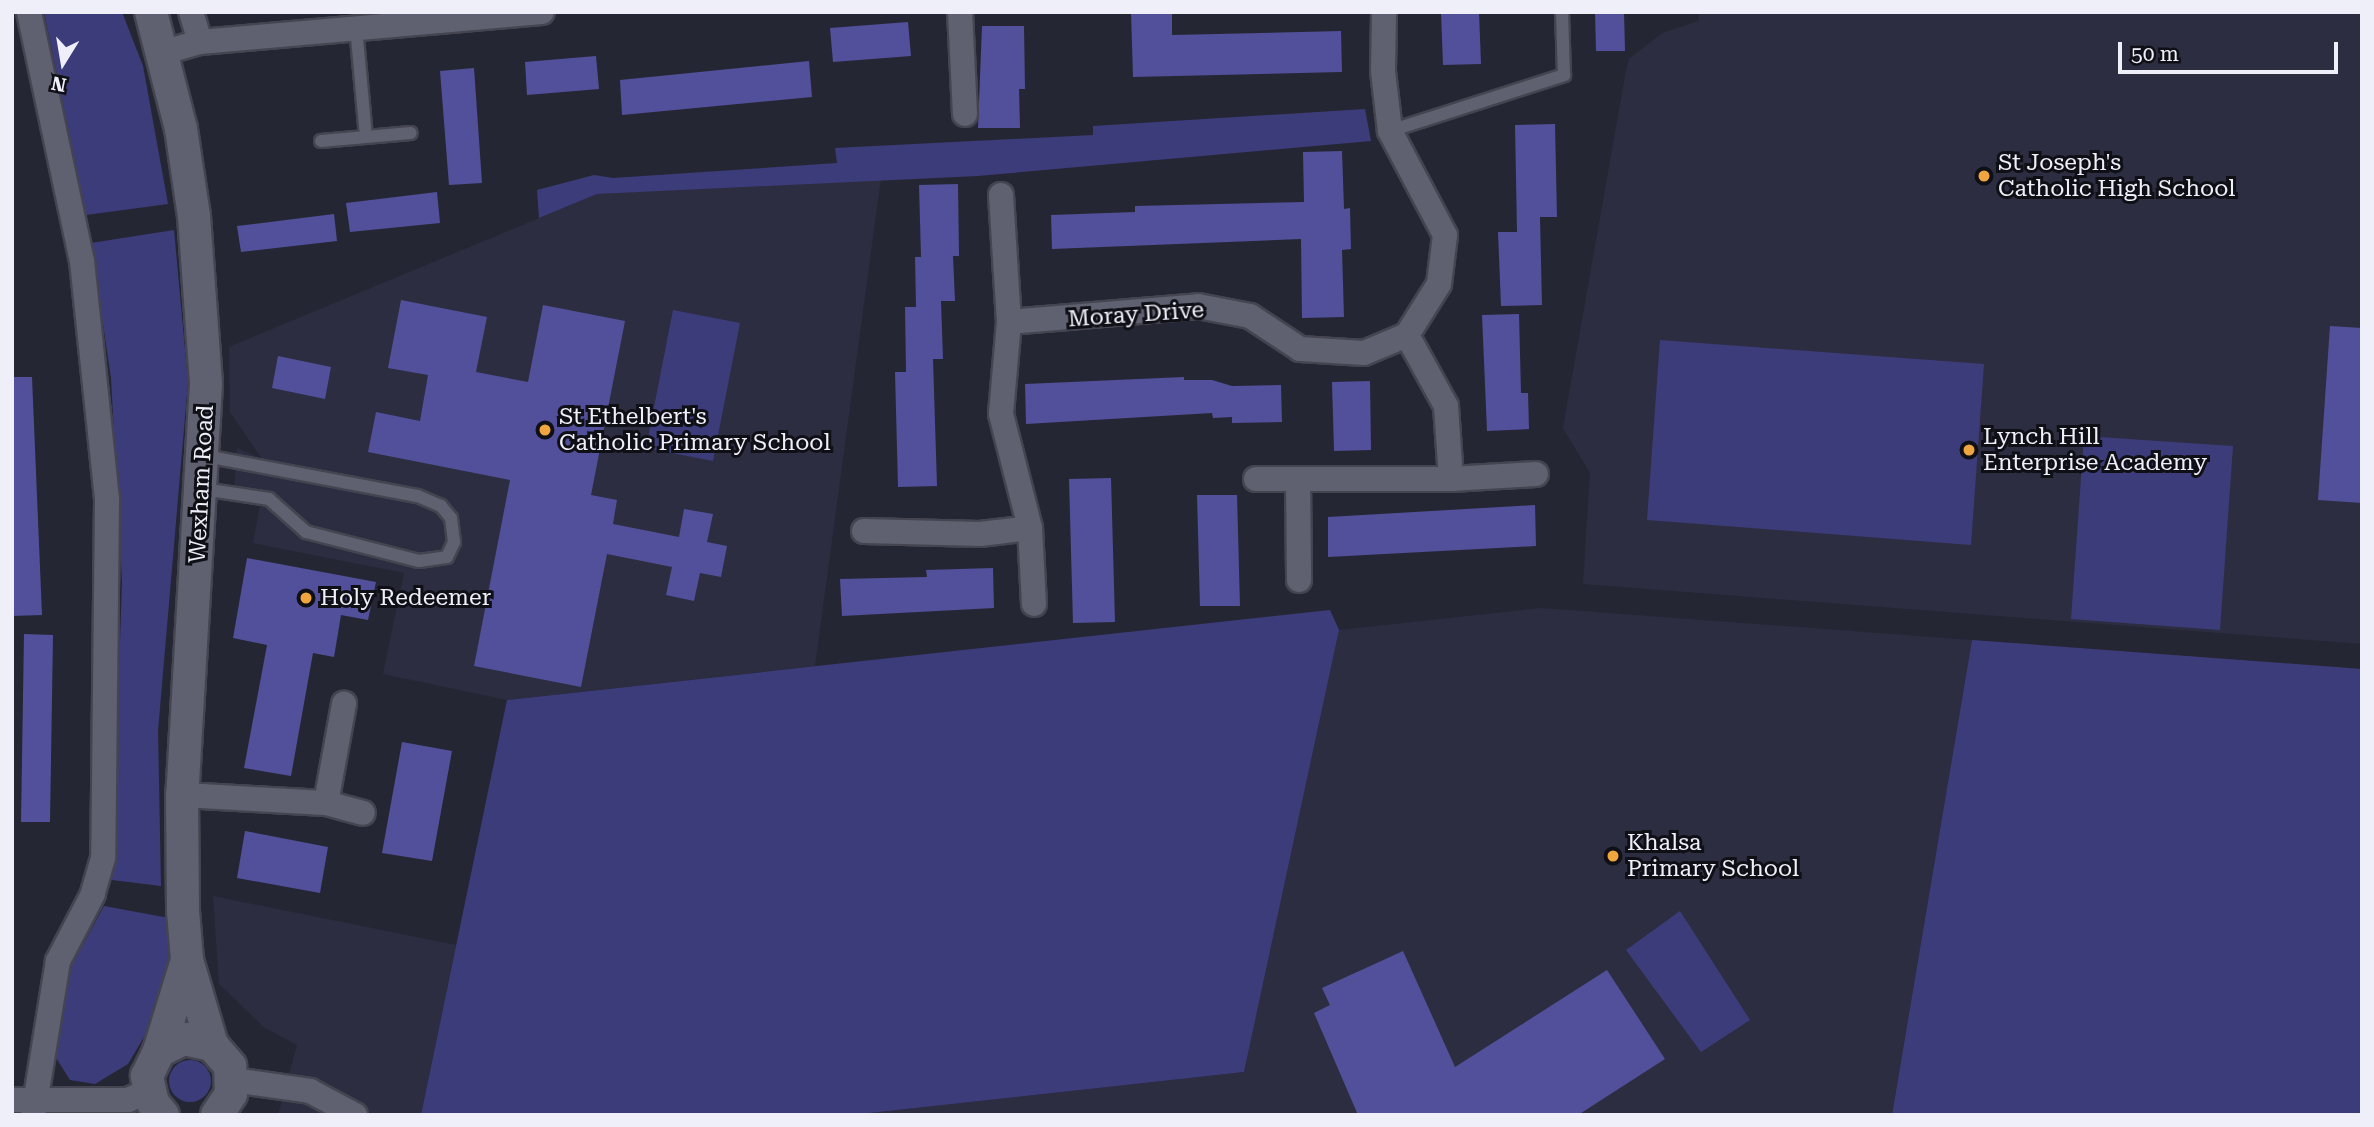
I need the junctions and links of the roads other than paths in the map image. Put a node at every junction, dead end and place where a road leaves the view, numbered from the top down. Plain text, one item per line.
1 (29, 12) edge
2 (151, 12) edge
3 (191, 12) edge
4 (542, 12) edge
5 (960, 12) edge
6 (1384, 12) edge
7 (1562, 13) edge
8 (356, 27) junction
9 (200, 42) junction
10 (165, 52) junction
11 (965, 114) dead end
12 (1390, 131) junction
13 (411, 133) dead end
14 (366, 137) junction
15 (321, 141) dead end
16 (1001, 195) dead end
17 (1009, 322) junction
18 (1407, 335) junction
19 (205, 456) junction
20 (1536, 474) dead end
21 (1256, 478) dead end
22 (1298, 479) junction
23 (1451, 480) junction
24 (203, 489) junction
25 (1030, 528) junction
26 (864, 531) dead end
27 (1299, 580) dead end
28 (1034, 604) dead end
29 (344, 704) dead end
30 (182, 795) junction
31 (326, 803) junction
32 (363, 813) dead end
33 (187, 960) junction
34 (212, 1045) junction
35 (159, 1051) junction
36 (233, 1080) junction
37 (155, 1103) edge
38 (26, 1106) edge
39 (217, 1115) edge
40 (355, 1115) edge

1 - 38 street
2 - 10 street, Wexham Road
3 - 9 street
4 - 8 street
5 - 11 street
6 - 12 street
7 - 12 lane
8 - 9 street
8 - 14 lane
9 - 10 street
10 - 19 street, Wexham Road
12 - 18 street
13 - 14 lane
14 - 15 lane
16 - 17 street
17 - 18 street, Moray Drive
17 - 25 street
18 - 23 street
19 - 24 street, Wexham Road
19 - 24 lane
20 - 23 street
21 - 22 street
22 - 23 street
22 - 27 street
24 - 30 street, Wexham Road
25 - 26 street
25 - 28 street
29 - 31 street
30 - 31 street
30 - 33 street, Wexham Road
31 - 32 street
33 - 34 street, Wexham Road
33 - 35 street, Wexham Road
34 - 35 street
34 - 36 street, Wexham Road
35 - 37 street, Wexham Road
36 - 39 street
36 - 40 street
37 - 38 street

